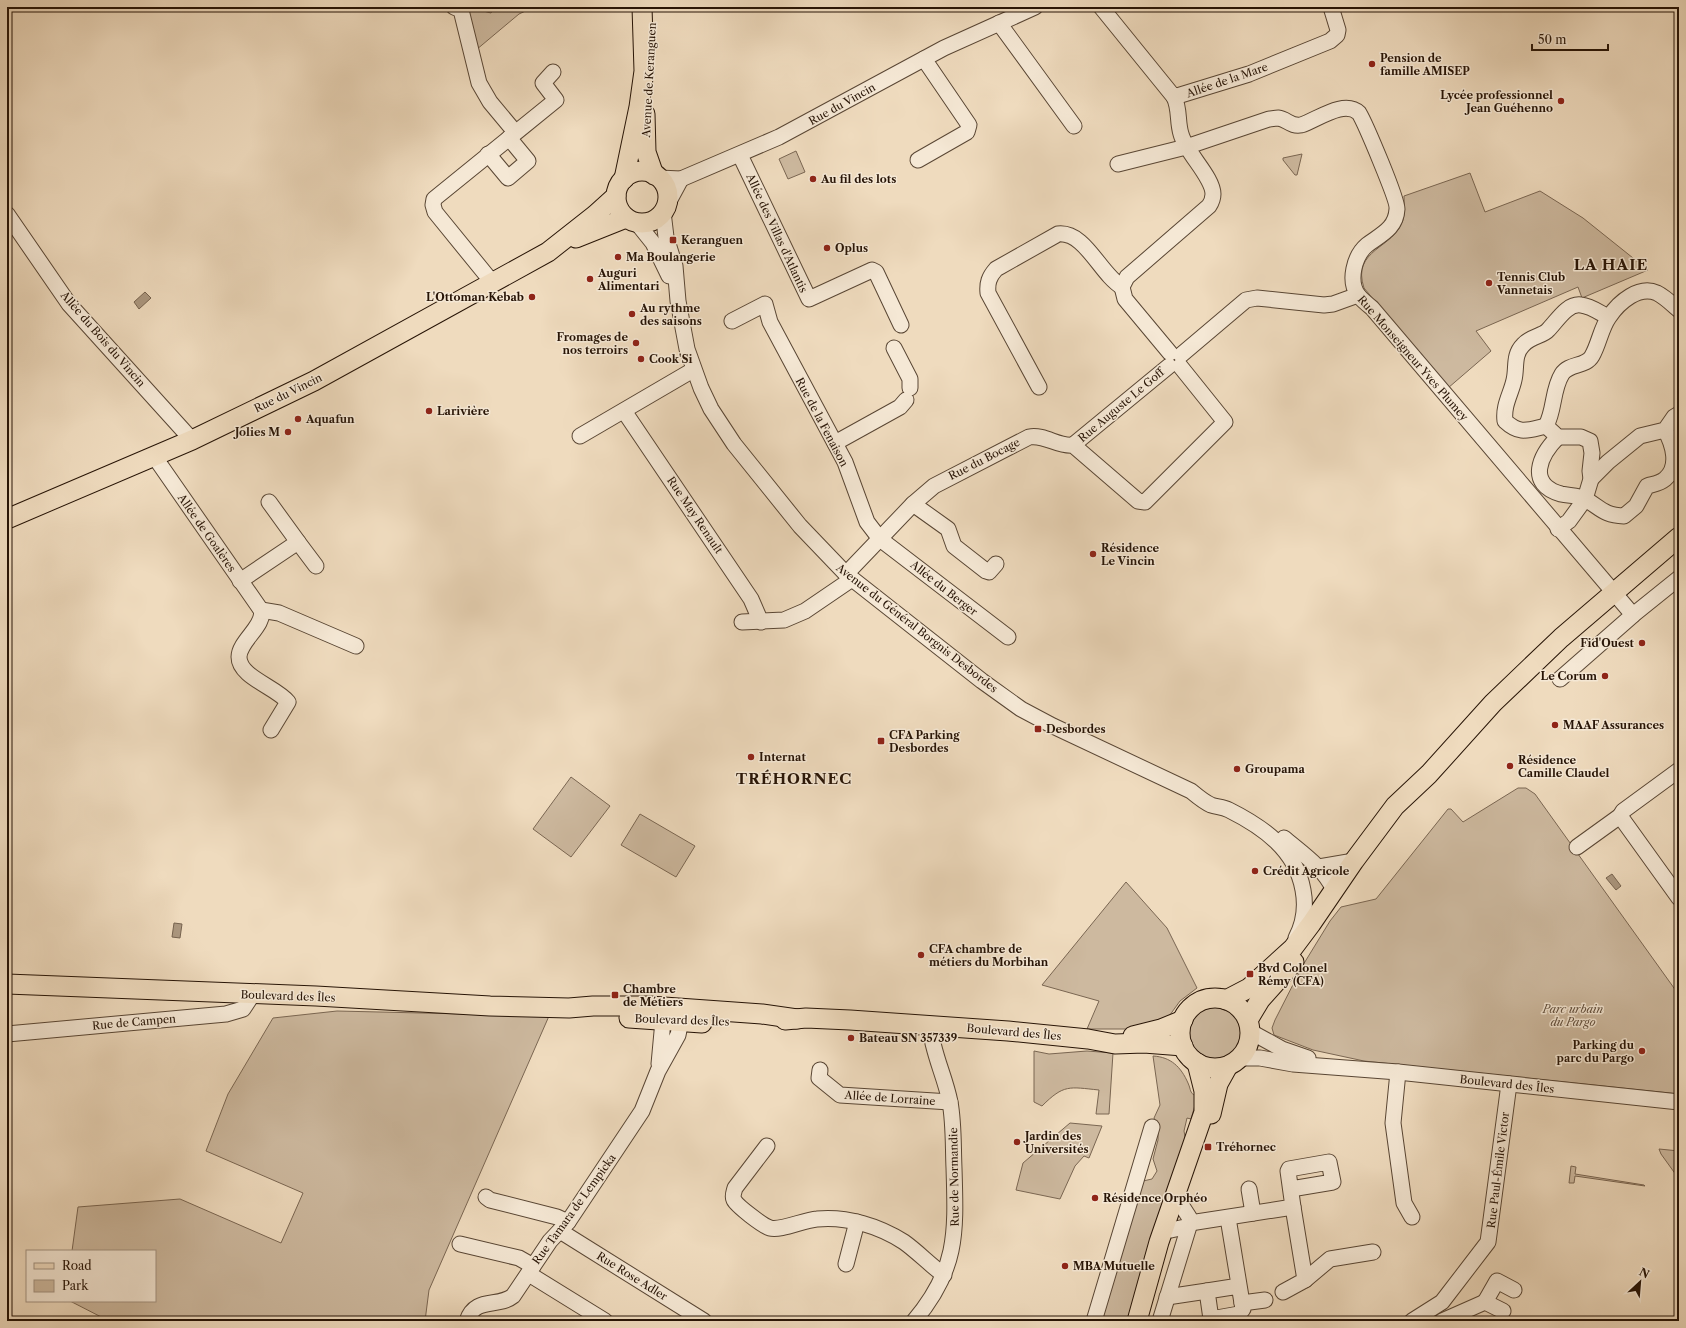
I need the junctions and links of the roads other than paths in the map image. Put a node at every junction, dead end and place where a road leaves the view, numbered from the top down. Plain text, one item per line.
1 (454, 7) edge
2 (642, 7) edge
3 (652, 7) edge
4 (1035, 7) edge
5 (1101, 7) edge
6 (1331, 7) edge
7 (999, 23) junction
8 (924, 59) junction
9 (553, 72) dead end
10 (1174, 97) junction
11 (1074, 126) dead end
12 (512, 135) junction
13 (1186, 147) junction
14 (488, 154) junction
15 (740, 155) junction
16 (918, 160) dead end
17 (1118, 164) dead end
18 (657, 177) junction
19 (624, 178) junction
20 (681, 179) junction
21 (616, 196) junction
22 (665, 208) junction
23 (7, 214) edge
24 (631, 220) junction
25 (558, 244) junction
26 (492, 282) junction
27 (1122, 287) junction
28 (1358, 295) junction
29 (678, 301) junction
30 (1679, 310) edge
31 (1608, 317) junction
32 (732, 321) dead end
33 (901, 325) dead end
34 (894, 348) dead end
35 (1175, 360) junction
36 (693, 370) junction
37 (1039, 387) dead end
38 (624, 411) junction
39 (1679, 414) edge
40 (1546, 426) junction
41 (1665, 430) junction
42 (580, 436) dead end
43 (1558, 437) junction
44 (192, 440) junction
45 (835, 443) junction
46 (1073, 445) junction
47 (154, 456) junction
48 (1591, 479) junction
49 (1585, 499) junction
50 (269, 502) dead end
51 (913, 504) junction
52 (7, 519) edge
53 (1558, 529) junction
54 (1679, 537) edge
55 (880, 538) junction
56 (298, 542) junction
57 (996, 564) dead end
58 (316, 566) dead end
59 (849, 577) junction
60 (1679, 578) edge
61 (240, 581) junction
62 (1613, 592) junction
63 (261, 610) junction
64 (1633, 615) junction
65 (742, 622) dead end
66 (760, 622) junction
67 (1008, 637) dead end
68 (356, 646) dead end
69 (1560, 679) dead end
70 (271, 730) dead end
71 (1679, 770) edge
72 (1429, 774) junction
73 (1620, 816) junction
74 (1244, 818) junction
75 (1577, 847) dead end
76 (1354, 861) junction
77 (1319, 868) junction
78 (1334, 890) junction
79 (1679, 898) edge
80 (1328, 915) junction
81 (1283, 959) junction
82 (7, 984) edge
83 (253, 994) junction
84 (1226, 1000) junction
85 (674, 1015) junction
86 (1183, 1020) junction
87 (930, 1026) junction
88 (1249, 1026) junction
89 (7, 1034) edge
90 (1088, 1039) junction
91 (1183, 1046) junction
92 (1234, 1062) junction
93 (1197, 1063) junction
94 (1336, 1067) junction
95 (820, 1070) dead end
96 (1398, 1072) junction
97 (1508, 1084) junction
98 (950, 1102) junction
99 (1679, 1102) edge
100 (1152, 1127) dead end
101 (767, 1146) dead end
102 (1249, 1189) dead end
103 (1291, 1189) dead end
104 (486, 1197) dead end
105 (1180, 1204) junction
106 (1293, 1207) junction
107 (1254, 1213) junction
108 (1412, 1217) dead end
109 (1228, 1218) junction
110 (857, 1222) junction
111 (1190, 1222) junction
112 (564, 1227) junction
113 (1171, 1230) junction
114 (460, 1244) dead end
115 (1373, 1252) dead end
116 (846, 1264) dead end
117 (531, 1270) junction
118 (944, 1274) junction
119 (1305, 1280) junction
120 (1239, 1286) junction
121 (1514, 1290) dead end
122 (1207, 1291) junction
123 (1283, 1292) dead end
124 (1167, 1297) junction
125 (1265, 1300) dead end
126 (1485, 1302) junction
127 (1242, 1303) junction
128 (1503, 1311) dead end
129 (685, 1316) edge
130 (597, 1319) edge
131 (1211, 1320) edge
132 (466, 1321) edge
133 (704, 1321) edge
134 (914, 1321) edge
135 (1094, 1321) edge
136 (1137, 1321) edge
137 (1146, 1321) edge
138 (1160, 1321) edge
139 (1412, 1321) edge
140 (1442, 1321) edge

1 - 12 street
2 - 19 main road, Avenue de Keranguen
3 - 18 main road, Avenue de Keranguen
4 - 7 street, Rue du Vincin
5 - 10 street, Allée de la Mare
6 - 10 street, Allée de la Mare
7 - 8 street, Rue du Vincin
7 - 11 street
8 - 15 street, Rue du Vincin
8 - 16 street
9 - 12 street
10 - 13 street
12 - 14 street
12 - 14 street
13 - 17 street
13 - 27 street
13 - 28 street, Rue Monseigneur Yves Plumey
14 - 26 street
15 - 20 street, Rue du Vincin
15 - 33 street, Allée des Villas d'Atlantis
18 - 19 main road
18 - 20 street, Rue du Vincin
18 - 22 main road
19 - 21 main road
20 - 22 street
21 - 24 main road
21 - 25 main road, Rue du Vincin
22 - 24 main road
22 - 29 street, Avenue du Général Borgnis Desbordes
23 - 44 street, Allée du Bois du Vincin
24 - 25 main road, Rue du Vincin
24 - 29 street, Avenue du Général Borgnis Desbordes
25 - 26 main road, Rue du Vincin
26 - 44 main road, Rue du Vincin
27 - 35 street, Rue du Bocage
27 - 37 street
28 - 35 street, Rue Auguste Le Goff
28 - 53 street, Rue Monseigneur Yves Plumey
29 - 36 street, Avenue du Général Borgnis Desbordes
30 - 31 street
31 - 40 street
31 - 40 street
32 - 45 street, Rue de la Fenaison
34 - 45 street
35 - 46 street, Rue Auguste Le Goff
35 - 46 street, Rue du Bocage
36 - 38 street
36 - 59 street, Avenue du Général Borgnis Desbordes
38 - 42 street
38 - 66 street, Rue May Renault
39 - 41 street
40 - 43 street
41 - 48 street
41 - 49 street
43 - 48 street
43 - 49 street
44 - 47 main road, Rue du Vincin
45 - 55 street, Rue de la Fenaison
46 - 51 street, Rue du Bocage
47 - 52 main road, Rue du Vincin
47 - 61 street, Allée de Goalères
48 - 49 street
49 - 53 street
50 - 56 street
51 - 55 street, Rue du Bocage
51 - 57 street
53 - 62 street, Rue Monseigneur Yves Plumey
54 - 62 main road
55 - 59 street, Rue du Bocage
55 - 67 street, Allée du Berger
56 - 58 street
56 - 61 street
59 - 66 street, Rue du Bocage
59 - 74 street, Avenue du Général Borgnis Desbordes
60 - 64 street
61 - 63 street, Allée de Goalères
62 - 64 street, Rue Monseigneur Yves Plumey
62 - 72 main road
63 - 68 street
63 - 70 street
64 - 69 street
65 - 66 street, Rue du Bocage
71 - 73 street
72 - 76 main road
72 - 80 main road
73 - 75 street
73 - 79 street
74 - 77 street, Avenue du Général Borgnis Desbordes
74 - 81 street, Avenue du Général Borgnis Desbordes
76 - 77 street
76 - 78 main road
77 - 78 street, Avenue du Général Borgnis Desbordes
78 - 80 main road
78 - 81 main road
80 - 88 main road
81 - 84 main road
82 - 83 main road, Boulevard des Îles
83 - 85 main road, Boulevard des Îles
83 - 89 street, Rue de Campen
84 - 86 main road
84 - 88 main road
85 - 87 main road, Boulevard des Îles
85 - 112 street, Rue Tamara de Lempicka
86 - 90 main road, Boulevard des Îles
86 - 91 main road
87 - 90 main road, Boulevard des Îles
87 - 98 street, Rue de Normandie
88 - 92 main road
88 - 94 street, Boulevard des Îles
90 - 91 main road, Boulevard des Îles
91 - 93 main road
92 - 93 main road
92 - 94 street, Boulevard des Îles
92 - 105 main road
93 - 136 main road
94 - 96 street, Boulevard des Îles
95 - 98 street, Allée de Lorraine
96 - 97 street, Boulevard des Îles
96 - 108 street
97 - 99 street, Boulevard des Îles
97 - 139 street, Rue Paul-Émile Victor
98 - 118 street, Rue de Normandie
100 - 135 street
101 - 110 street
102 - 107 street
103 - 106 street
104 - 112 street, Rue Rose Adler
105 - 111 street
105 - 113 main road
106 - 107 street
106 - 119 street
107 - 109 street
109 - 111 street
109 - 120 street
110 - 116 street
110 - 118 street
111 - 113 street
111 - 124 street
112 - 117 street, Rue Tamara de Lempicka
112 - 129 street, Rue Rose Adler
113 - 137 main road
114 - 117 street
115 - 119 street
117 - 130 street
117 - 132 street, Rue Tamara de Lempicka
118 - 134 street, Rue de Normandie
119 - 123 street
120 - 122 street
120 - 127 street
121 - 126 street
122 - 124 street
122 - 131 street
124 - 138 street
125 - 127 street
126 - 128 street
126 - 140 street
127 - 131 street
129 - 133 street, Rue Rose Adler

